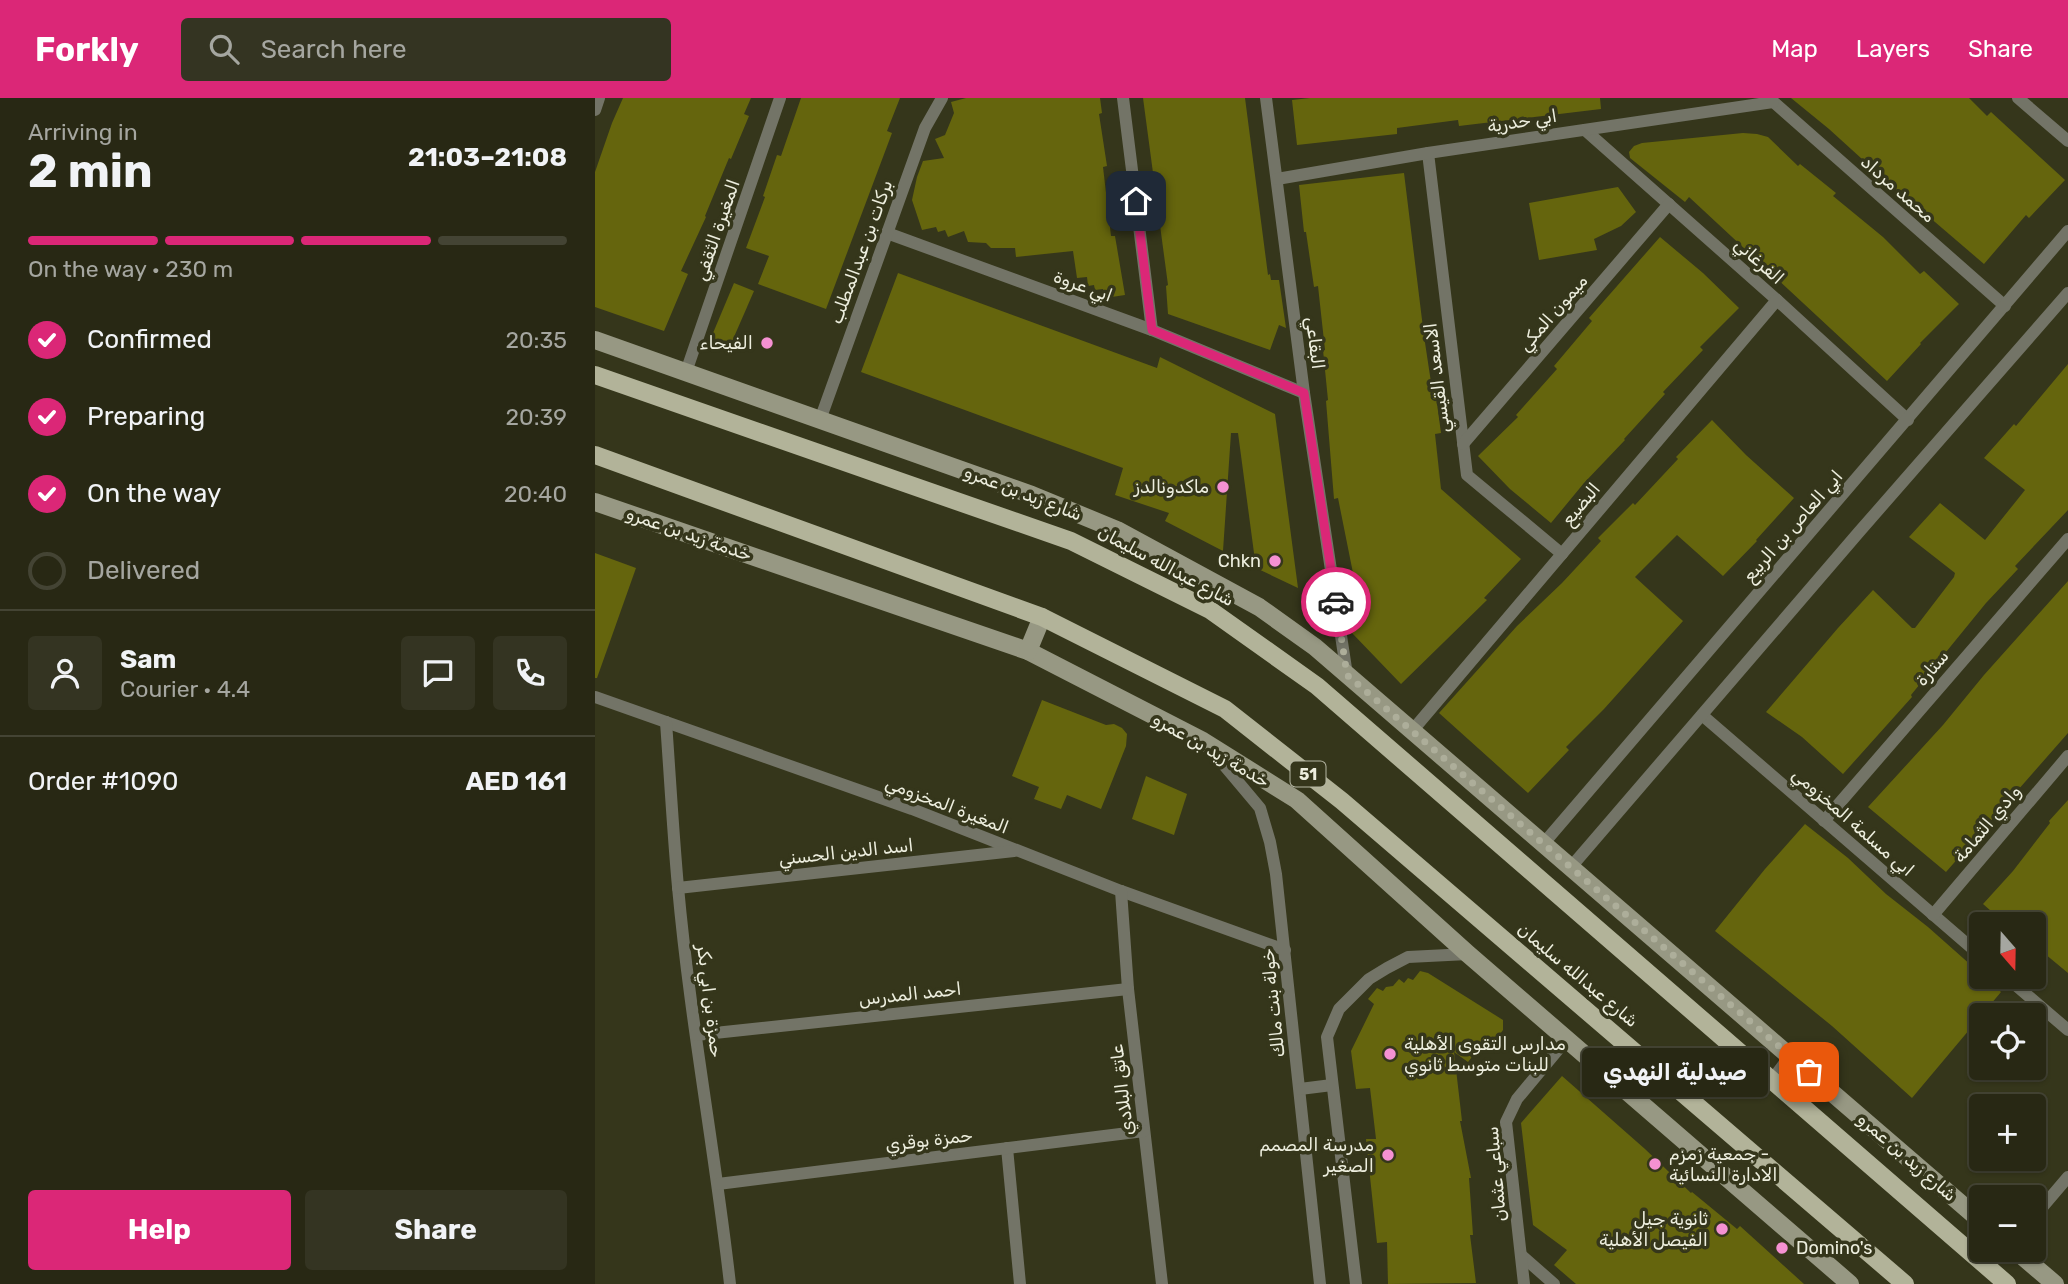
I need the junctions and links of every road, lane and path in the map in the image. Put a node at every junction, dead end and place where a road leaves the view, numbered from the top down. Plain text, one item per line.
1 (599, 98) edge
2 (780, 98) edge
3 (942, 98) edge
4 (1123, 98) edge
5 (1266, 98) edge
6 (2018, 98) edge
7 (1771, 100) edge
8 (595, 110) edge
9 (1585, 130) junction
10 (2068, 141) edge
11 (1428, 153) junction
12 (1276, 179) junction
13 (1669, 204) junction
14 (2068, 231) edge
15 (887, 233) junction
16 (2068, 293) edge
17 (1777, 300) junction
18 (2005, 306) junction
19 (1152, 330) junction
20 (595, 340) edge
21 (686, 372) junction
22 (595, 376) edge
23 (1304, 393) junction
24 (820, 420) junction
25 (1908, 420) junction
26 (1463, 444) junction
27 (595, 456) edge
28 (595, 502) edge
29 (1080, 515) junction
30 (2068, 539) edge
31 (1071, 541) junction
32 (1562, 554) junction
33 (1042, 617) junction
34 (1028, 651) junction
35 (1347, 675) junction
36 (595, 697) edge
37 (1702, 715) junction
38 (666, 722) junction
39 (1412, 731) junction
40 (1203, 741) junction
41 (2068, 756) edge
42 (1824, 821) junction
43 (1543, 843) junction
44 (1017, 850) junction
45 (1571, 867) junction
46 (678, 888) junction
47 (1121, 891) junction
48 (1933, 915) junction
49 (1969, 946) edge
50 (1285, 950) junction
51 (1468, 954) junction
52 (1128, 989) junction
53 (2020, 989) edge
54 (2068, 1030) edge
55 (696, 1035) junction
56 (1567, 1039) junction
57 (1790, 1056) junction
58 (1772, 1080) junction
59 (1332, 1085) junction
60 (1300, 1089) junction
61 (1144, 1131) junction
62 (1007, 1148) junction
63 (2068, 1177) edge
64 (718, 1184) junction
65 (2046, 1203) edge
66 (1969, 1211) edge
67 (1521, 1255) junction
68 (2029, 1262) edge
69 (730, 1284) edge
70 (1020, 1284) edge
71 (1162, 1284) edge
72 (1320, 1284) edge
73 (1356, 1284) edge
74 (1524, 1284) edge
75 (1554, 1284) edge
76 (1850, 1284) edge
77 (1905, 1284) edge
78 (2007, 1284) edge
79 (2055, 1284) edge

1 - 8 street
2 - 21 street, المغيرة الثقفي
3 - 15 street, بركات بن عبدالمطلب
4 - 19 street
5 - 12 street, البقاعي
6 - 10 street
7 - 9 street, ابي حدرية
7 - 18 street, محمد مرداد
9 - 11 street, ابي حدرية
9 - 13 street, الفرغاني
11 - 12 street, ابي حدرية
11 - 26 street, الاسعد القيسي
12 - 23 street, البقاعي
13 - 17 street, الفرغاني
13 - 26 street, ميمون المكي
14 - 18 street, ابي العاص بن الربيع
15 - 19 street, ابي عروة
15 - 24 street, بركات بن عبدالمطلب
16 - 37 street
17 - 25 street, الفرغاني
17 - 32 street, البضيع
18 - 25 street, ابي العاص بن الربيع
19 - 23 street, ابي عروة
20 - 21 main road, شارع زيد بن عمرو
21 - 24 main road, شارع زيد بن عمرو
22 - 31 main road, شارع عبدالله سليمان
23 - 35 street, البقاعي
24 - 29 main road, شارع زيد بن عمرو
25 - 43 street, ابي العاص بن الربيع
26 - 32 street, الاسعد القيسي
27 - 33 main road, شارع عبدالله سليمان / 51
28 - 34 main road, خدمة زيد بن عمرو
29 - 31 main road
29 - 35 main road, شارع زيد بن عمرو
30 - 42 street, ستارة
31 - 58 main road, شارع عبدالله سليمان
32 - 39 street, البضيع
33 - 34 main road
33 - 77 main road, شارع عبدالله سليمان / 51
34 - 40 main road, خدمة زيد بن عمرو
35 - 39 main road, شارع زيد بن عمرو
36 - 38 street, المغيرة المخزومي
37 - 42 street, ابي مسلمة المخزومي
37 - 45 street
38 - 44 street, المغيرة المخزومي
38 - 46 street, حمزة بن ابي بكر
39 - 43 main road, شارع زيد بن عمرو
40 - 50 street, خولة بنت مالك
40 - 51 main road, خدمة زيد بن عمرو
41 - 48 street, وادي الثمامة
42 - 48 street, ابي مسلمة المخزومي
43 - 45 main road, شارع زيد بن عمرو
44 - 46 street, اسد الدين الحسني
44 - 47 street, المغيرة المخزومي
45 - 57 main road, شارع زيد بن عمرو
46 - 55 street, حمزة بن ابي بكر
47 - 50 street, المغيرة المخزومي
47 - 52 street, عاتق البلادي
48 - 49 street, ابي مسلمة المخزومي
50 - 60 street, خولة بنت مالك
51 - 56 main road, خدمة زيد بن عمرو
51 - 59 street
52 - 55 street, احمد المدرس
52 - 61 street, عاتق البلادي
53 - 54 street
55 - 64 street, حمزة بن ابي بكر
56 - 67 street, سباعي عثمان
56 - 76 main road, خدمة زيد بن عمرو
57 - 58 street
57 - 66 main road, شارع زيد بن عمرو
58 - 78 main road, شارع عبدالله سليمان
59 - 60 street
59 - 73 street
60 - 72 street, خولة بنت مالك
61 - 62 street, حمزة بوقري
61 - 71 street, عاتق البلادي
62 - 64 street, حمزة بوقري
62 - 70 street
63 - 65 street
64 - 69 street, حمزة بن ابي بكر
67 - 74 street, سباعي عثمان
67 - 75 street
68 - 79 main road

